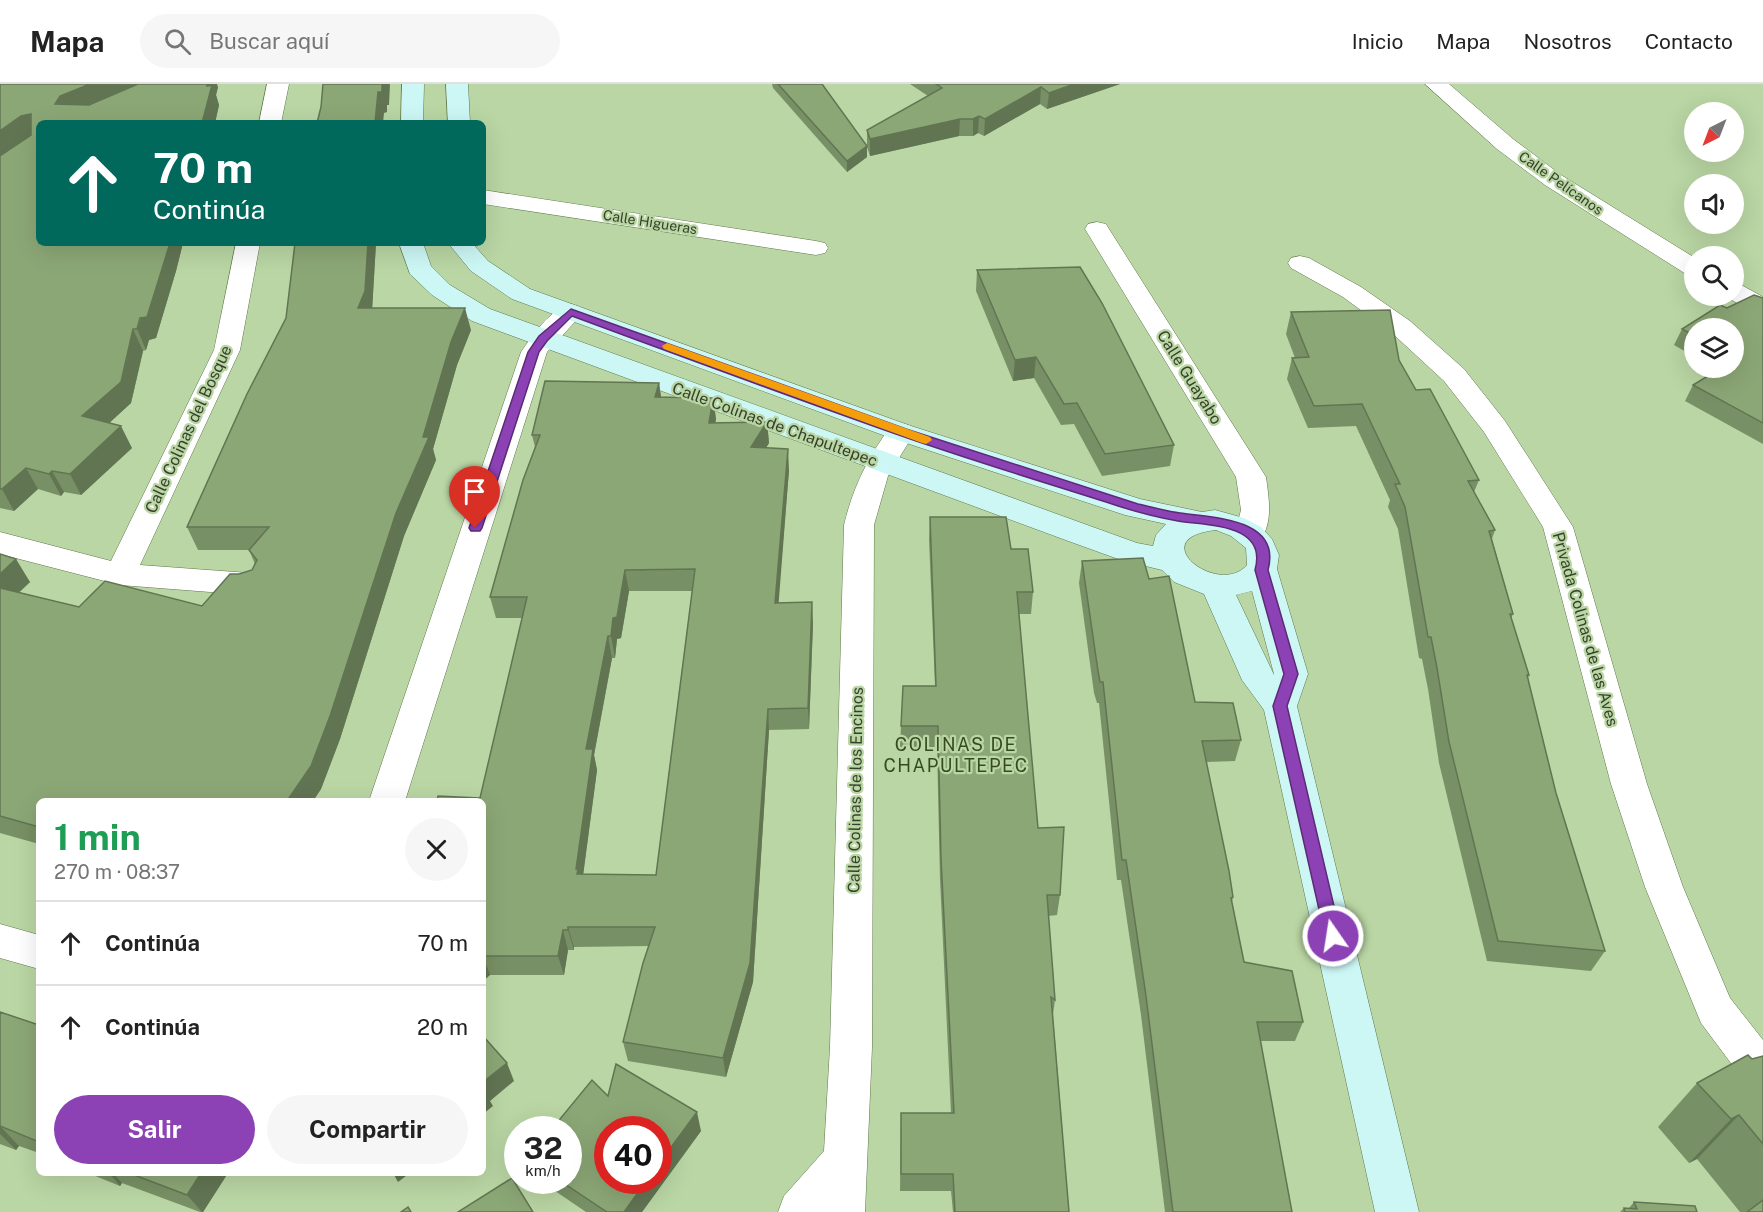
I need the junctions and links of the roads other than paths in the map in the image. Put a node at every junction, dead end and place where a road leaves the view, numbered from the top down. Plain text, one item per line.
1 (278, 84) edge
2 (413, 84) edge
3 (457, 84) edge
4 (1436, 84) edge
5 (271, 120) edge
6 (412, 120) edge
7 (459, 120) edge
8 (486, 196) edge
9 (1097, 229) dead end
10 (247, 246) edge
11 (412, 246) edge
12 (462, 246) edge
13 (816, 248) dead end
14 (1684, 262) edge
15 (1300, 263) dead end
16 (1744, 297) edge
17 (1763, 308) edge
18 (571, 312) junction
19 (543, 339) junction
20 (901, 432) junction
21 (879, 462) junction
22 (1197, 521) junction
23 (1250, 533) junction
24 (0, 543) edge
25 (1170, 561) junction
26 (1262, 570) junction
27 (120, 574) junction
28 (249, 585) edge
29 (1216, 586) junction
30 (1280, 706) junction
31 (388, 798) edge
32 (0, 941) edge
33 (36, 951) edge
34 (1763, 1072) edge
35 (846, 1159) junction
36 (800, 1212) edge
37 (843, 1212) edge
38 (1397, 1212) edge

1 - 5 street
2 - 6 street
3 - 7 street
4 - 14 street, Calle Pelícanos
8 - 13 street, Calle Higueras
9 - 23 street, Calle Guayabo
10 - 27 street, Calle Colinas del Bosque
11 - 19 street, Calle Colinas de Chapultepec
12 - 18 street
15 - 34 street, Privada Colinas de las Aves
16 - 17 street
18 - 19 street
18 - 20 street
19 - 21 street, Calle Colinas de Chapultepec
19 - 31 street
20 - 21 street, Calle Colinas de los Encinos
20 - 22 street
21 - 25 street, Calle Colinas de Chapultepec
21 - 35 street, Calle Colinas de los Encinos
22 - 23 street
22 - 25 street
23 - 26 street
24 - 27 street
25 - 29 street
26 - 29 street
26 - 30 street
27 - 28 street
29 - 30 street
30 - 38 street
32 - 33 street
35 - 36 street
35 - 37 street, Calle Colinas de los Encinos

